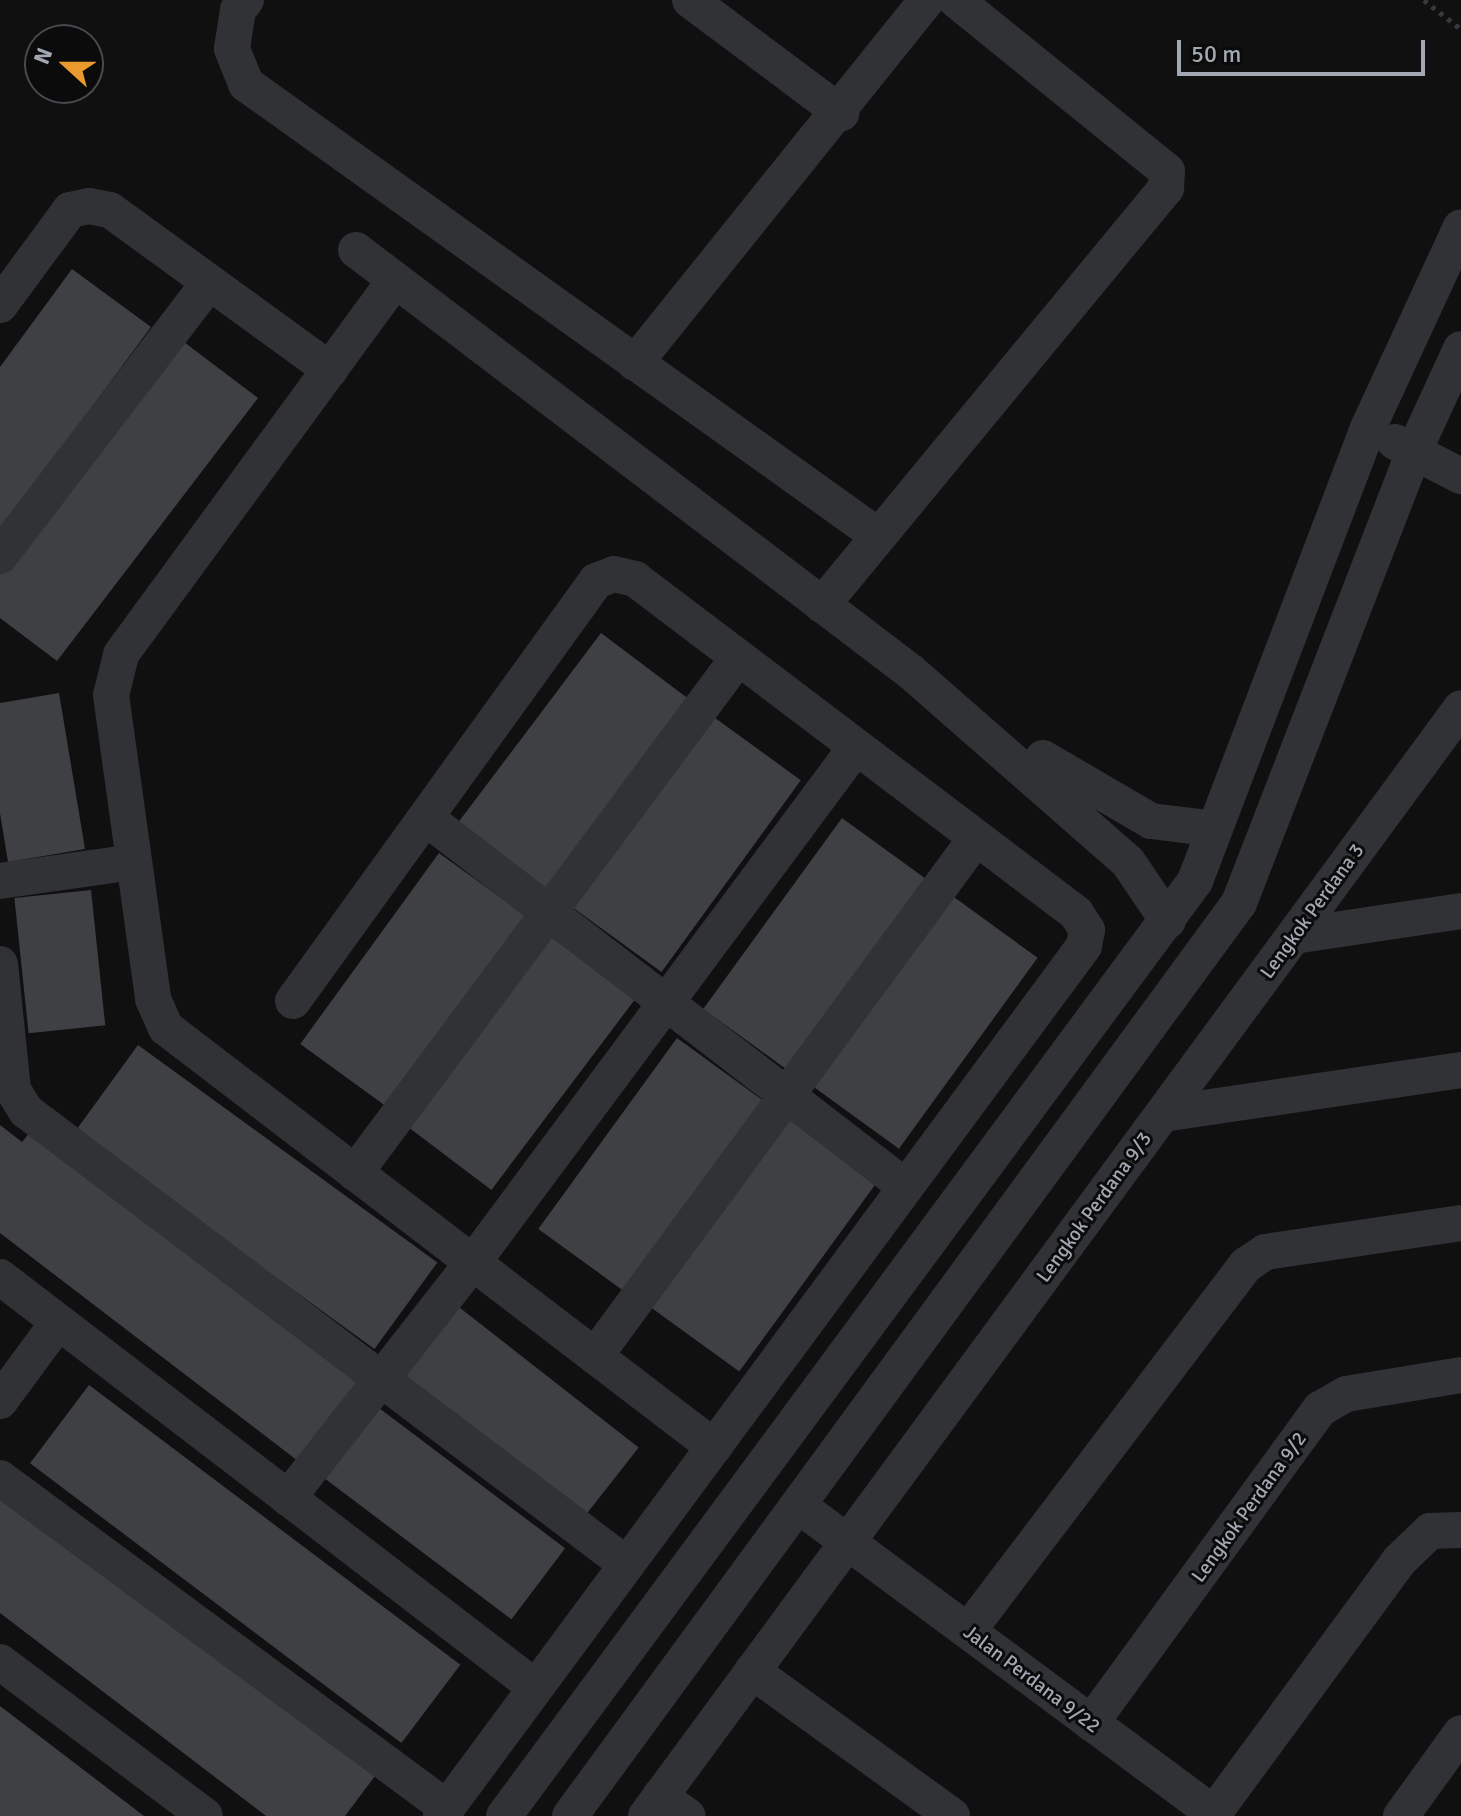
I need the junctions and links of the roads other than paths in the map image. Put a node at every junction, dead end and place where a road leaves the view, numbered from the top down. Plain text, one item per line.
1 (246, 0) edge
2 (690, 0) edge
3 (927, 0) edge
4 (956, 0) edge
5 (841, 113) junction
6 (1461, 227) edge
7 (356, 250) dead end
8 (395, 280) junction
9 (209, 283) junction
10 (0, 305) edge
11 (1461, 349) edge
12 (635, 363) junction
13 (330, 370) junction
14 (1368, 428) junction
15 (1414, 451) junction
16 (1461, 476) edge
17 (877, 535) junction
18 (0, 556) edge
19 (822, 605) junction
20 (738, 658) junction
21 (911, 672) junction
22 (1461, 708) edge
23 (856, 747) junction
24 (426, 818) junction
25 (1215, 829) junction
26 (976, 838) junction
27 (134, 862) junction
28 (0, 881) edge
29 (1461, 911) edge
30 (546, 914) junction
31 (1168, 921) junction
32 (1294, 936) junction
33 (0, 964) edge
34 (293, 1001) dead end
35 (663, 1003) junction
36 (1461, 1070) edge
37 (786, 1095) junction
38 (1163, 1114) junction
39 (355, 1173) junction
40 (906, 1187) junction
41 (1461, 1223) edge
42 (474, 1261) junction
43 (0, 1277) edge
44 (56, 1325) junction
45 (595, 1356) junction
46 (1461, 1375) edge
47 (378, 1381) junction
48 (0, 1401) edge
49 (714, 1447) junction
50 (0, 1478) edge
51 (288, 1498) junction
52 (799, 1506) junction
53 (1461, 1530) edge
54 (847, 1542) junction
55 (626, 1564) junction
56 (968, 1631) junction
57 (0, 1662) edge
58 (752, 1671) junction
59 (535, 1687) junction
60 (1091, 1723) junction
61 (1461, 1733) edge
62 (665, 1809) edge
63 (444, 1812) edge
64 (1216, 1815) edge
65 (205, 1816) edge
66 (504, 1816) edge
67 (570, 1816) edge
68 (952, 1816) edge
69 (1401, 1816) edge

1 - 12 street
2 - 5 street
3 - 5 street
4 - 17 street
5 - 12 street
6 - 14 street
7 - 8 street
8 - 13 street
8 - 19 street
9 - 10 street
9 - 13 street
9 - 18 street
11 - 15 street
12 - 17 street
13 - 27 street
14 - 15 street
14 - 25 street
15 - 16 street
15 - 52 street
17 - 19 street
19 - 21 street
20 - 23 street
20 - 24 street
20 - 30 street
21 - 25 street
21 - 31 street
22 - 32 street, Lengkok Perdana 3
23 - 26 street
23 - 35 street
24 - 30 street
24 - 34 street
25 - 31 street
26 - 37 street
26 - 40 street
27 - 28 street
27 - 39 street
29 - 32 street
30 - 35 street
30 - 39 street
31 - 66 street
32 - 38 street, Lengkok Perdana 3
33 - 47 street
35 - 37 street
35 - 42 street
36 - 38 street, Lengkok Perdana 9/3
37 - 40 street
37 - 45 street
38 - 54 street, Lengkok Perdana 9/3
39 - 42 street
40 - 49 street
41 - 56 street
42 - 45 street
42 - 47 street
43 - 44 street
44 - 48 street
44 - 51 street
45 - 49 street
46 - 60 street, Lengkok Perdana 9/2
47 - 51 street
47 - 55 street
49 - 55 street
50 - 63 street
51 - 59 street
52 - 54 street, Jalan Perdana 9/22
52 - 67 street
53 - 64 street
54 - 56 street, Jalan Perdana 9/22
54 - 58 street, Lengkok Perdana 9/3
55 - 59 street
56 - 60 street, Jalan Perdana 9/22
57 - 65 street
58 - 62 street, Lengkok Perdana 9/3
58 - 68 street
59 - 63 street
60 - 64 street, Jalan Perdana 9/22
61 - 69 street

